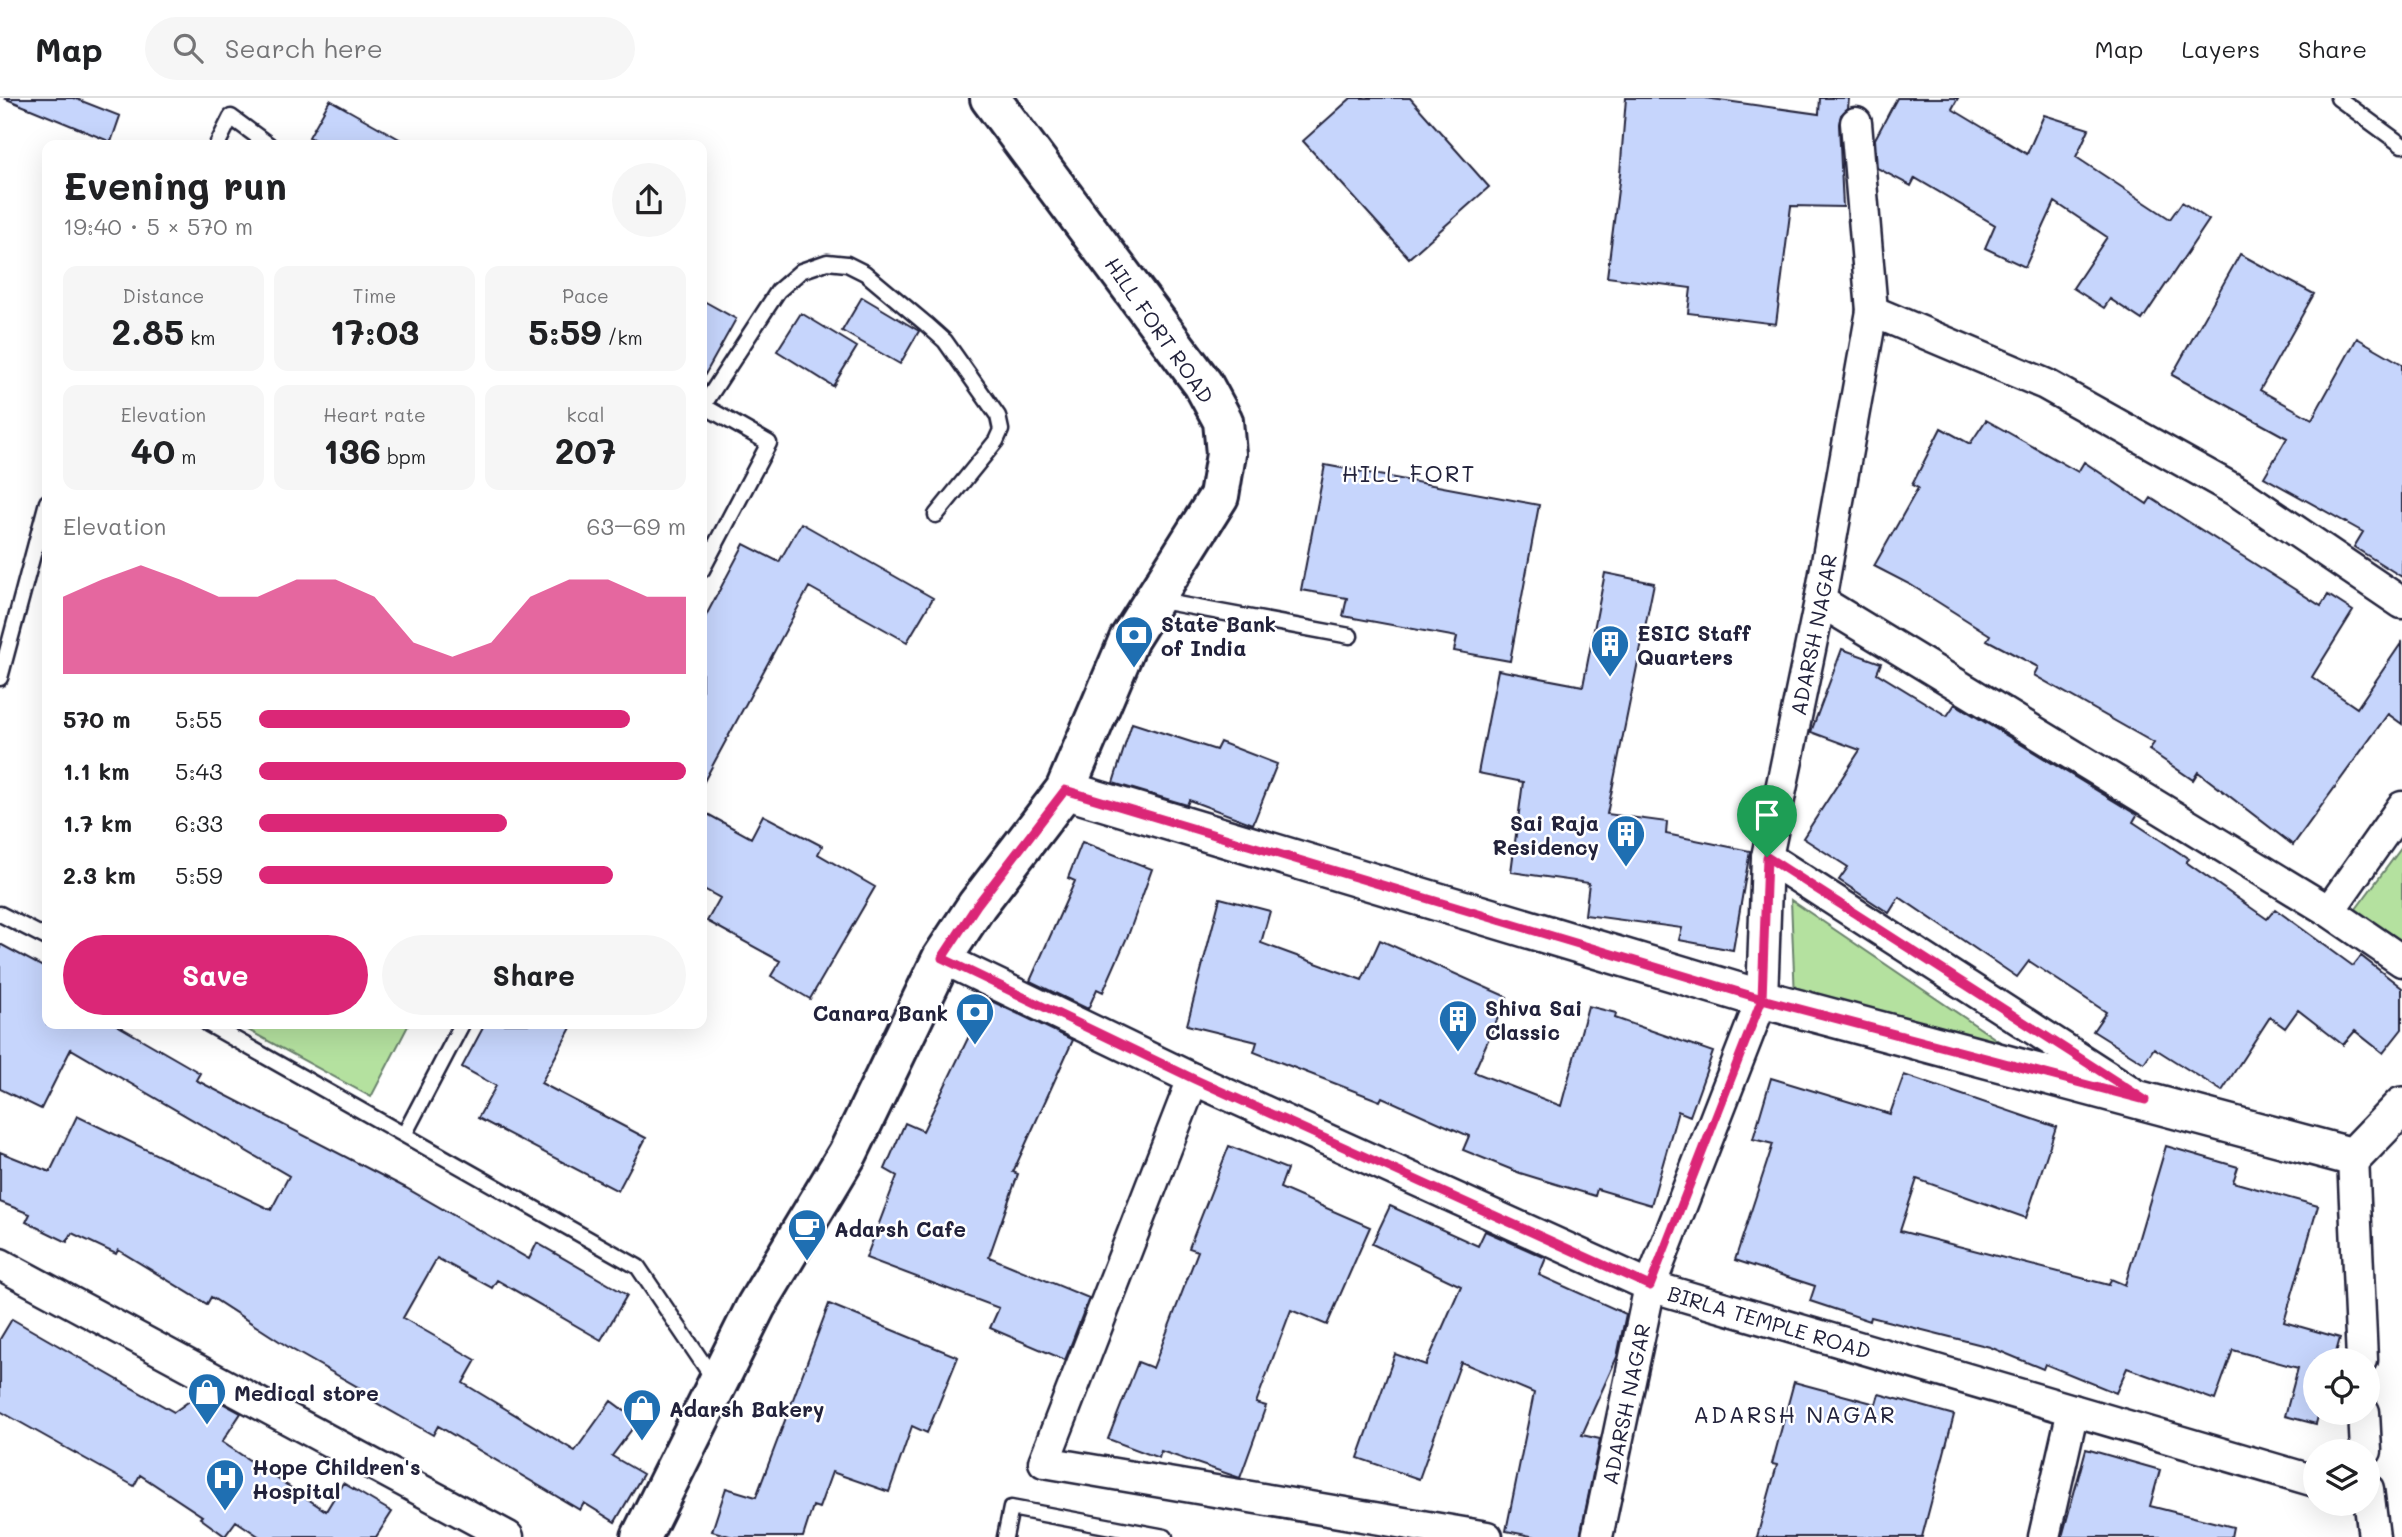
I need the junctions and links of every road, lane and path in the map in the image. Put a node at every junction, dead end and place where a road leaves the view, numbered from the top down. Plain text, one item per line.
1 (990, 98) edge
2 (2338, 98) edge
3 (1856, 123) dead end
4 (220, 140) edge
5 (263, 140) edge
6 (2402, 145) edge
7 (1872, 311) junction
8 (707, 400) edge
9 (707, 408) edge
10 (936, 515) dead end
11 (42, 521) edge
12 (707, 561) edge
13 (1154, 600) junction
14 (1820, 601) junction
15 (2402, 603) edge
16 (1350, 636) dead end
17 (0, 678) edge
18 (1065, 790) junction
19 (2402, 807) edge
20 (1767, 857) junction
21 (2329, 911) junction
22 (0, 914) edge
23 (42, 935) edge
24 (942, 958) junction
25 (2402, 961) edge
26 (1762, 999) junction
27 (217, 1029) edge
28 (459, 1029) edge
29 (1194, 1079) junction
30 (2145, 1100) junction
31 (2402, 1106) edge
32 (405, 1133) junction
33 (2353, 1157) junction
34 (0, 1264) edge
35 (1650, 1286) junction
36 (2361, 1348) edge
37 (716, 1382) junction
38 (2074, 1410) junction
39 (2303, 1477) edge
40 (2371, 1516) edge
41 (508, 1537) edge
42 (641, 1537) edge
43 (1005, 1537) edge
44 (1165, 1537) edge
45 (1487, 1537) edge
46 (1597, 1537) edge
47 (2044, 1537) edge
48 (2374, 1537) edge

1 - 13 main road, HILL FORT ROAD
2 - 6 lane
3 - 7 street, ADARSH NAGAR
4 - 5 lane
7 - 14 street, ADARSH NAGAR
7 - 15 street
8 - 10 lane
9 - 12 lane
11 - 17 lane
13 - 16 lane
13 - 18 main road, HILL FORT ROAD
14 - 20 street, ADARSH NAGAR
14 - 21 street
18 - 24 main road, HILL FORT ROAD
18 - 26 street
19 - 21 street
20 - 26 street, ADARSH NAGAR
20 - 30 street
21 - 25 street
22 - 23 lane
24 - 29 street, BIRLA TEMPLE ROAD
24 - 37 main road, HILL FORT ROAD
26 - 30 street
26 - 35 street, ADARSH NAGAR
27 - 32 lane
28 - 32 lane
29 - 35 street, BIRLA TEMPLE ROAD
29 - 45 street
30 - 33 street
31 - 33 street
32 - 37 lane
33 - 36 street
34 - 41 street
35 - 38 street, BIRLA TEMPLE ROAD
35 - 46 street, ADARSH NAGAR
37 - 42 main road, HILL FORT ROAD
38 - 39 street, BIRLA TEMPLE ROAD
38 - 47 street
40 - 48 street
43 - 44 lane

